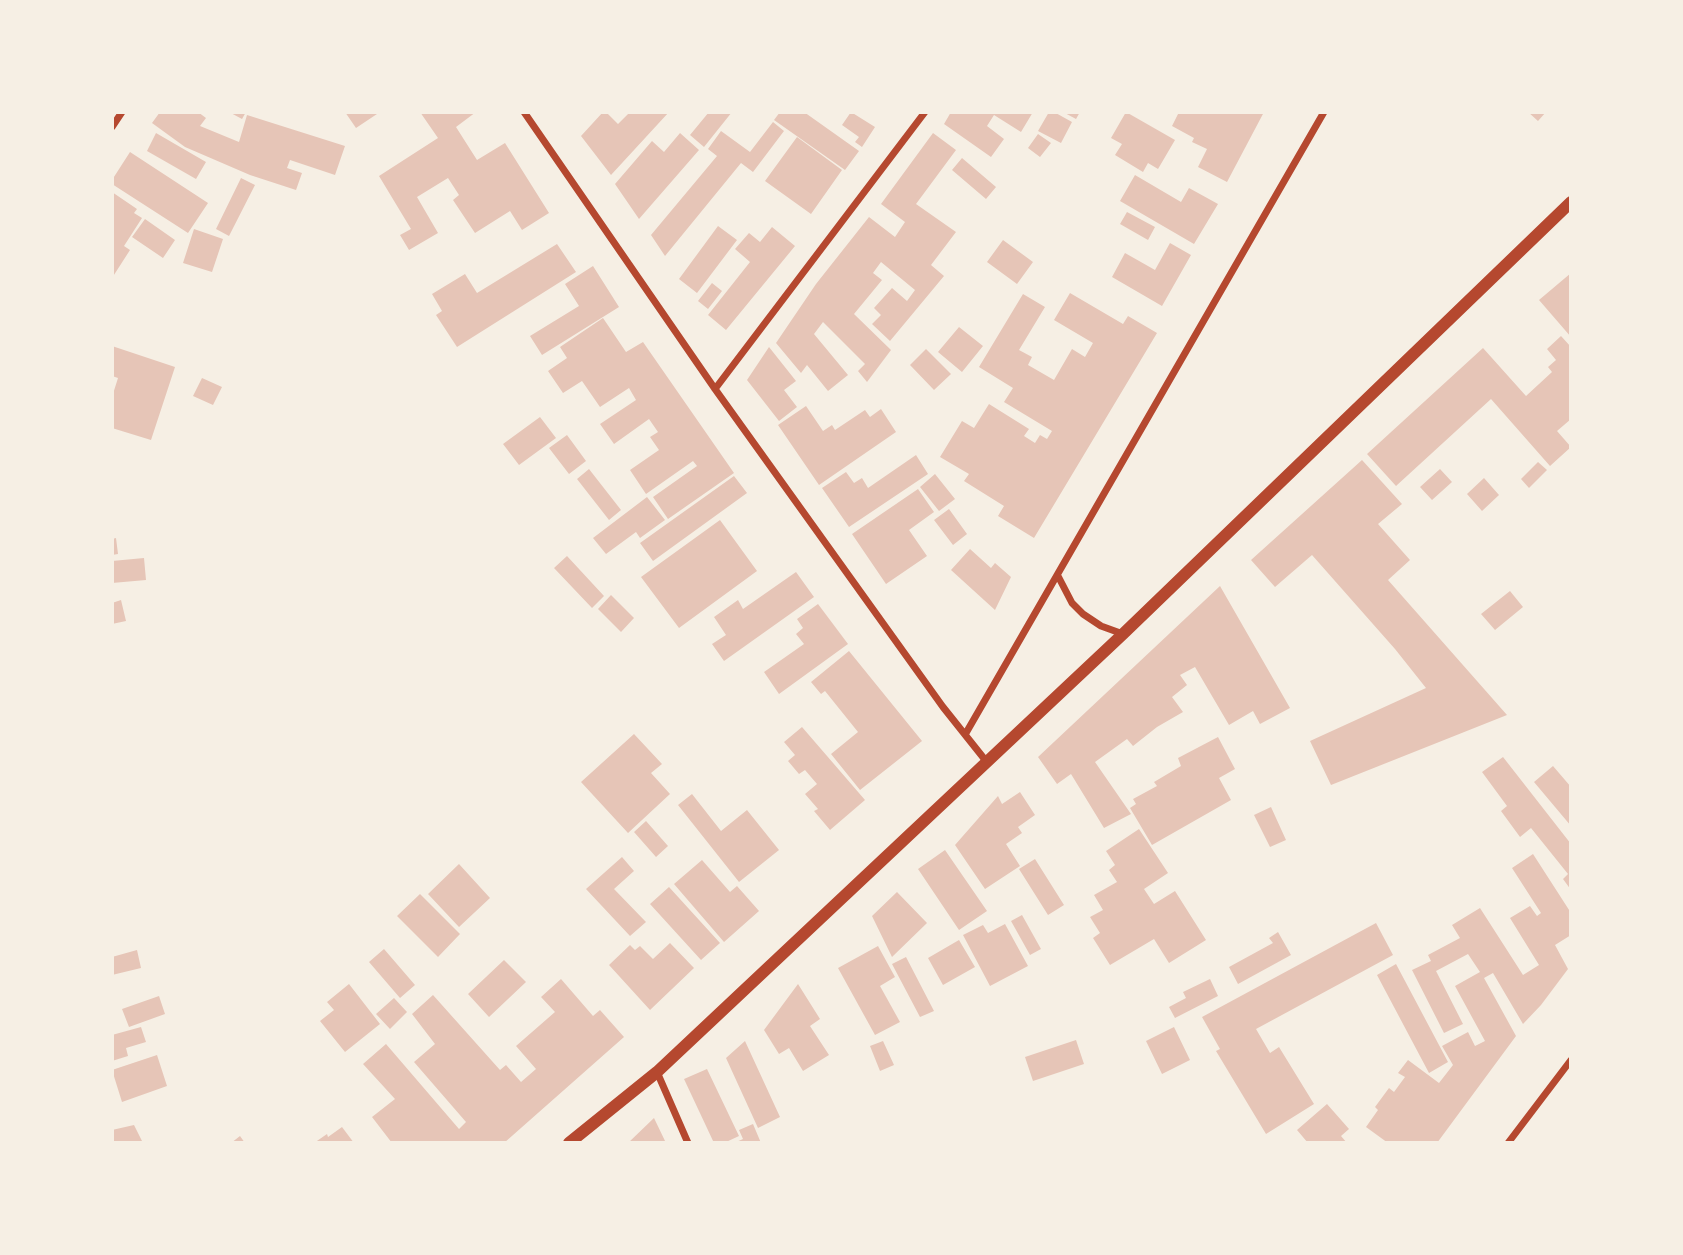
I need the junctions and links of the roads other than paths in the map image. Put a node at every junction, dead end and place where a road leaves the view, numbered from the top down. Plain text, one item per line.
1 (122, 112) edge
2 (524, 112) edge
3 (925, 112) edge
4 (1324, 112) edge
5 (112, 127) edge
6 (1571, 202) edge
7 (715, 389) junction
8 (1058, 576) junction
9 (1123, 634) junction
10 (966, 733) junction
11 (986, 761) junction
12 (1571, 1059) edge
13 (657, 1072) junction
14 (569, 1143) edge
15 (688, 1143) edge
16 (1508, 1143) edge

1 - 5 street
2 - 7 street
3 - 7 street
4 - 8 street
6 - 9 street
7 - 10 street
8 - 9 street
8 - 10 street
9 - 11 street
10 - 11 street
11 - 13 street
12 - 16 street
13 - 14 street
13 - 15 street

